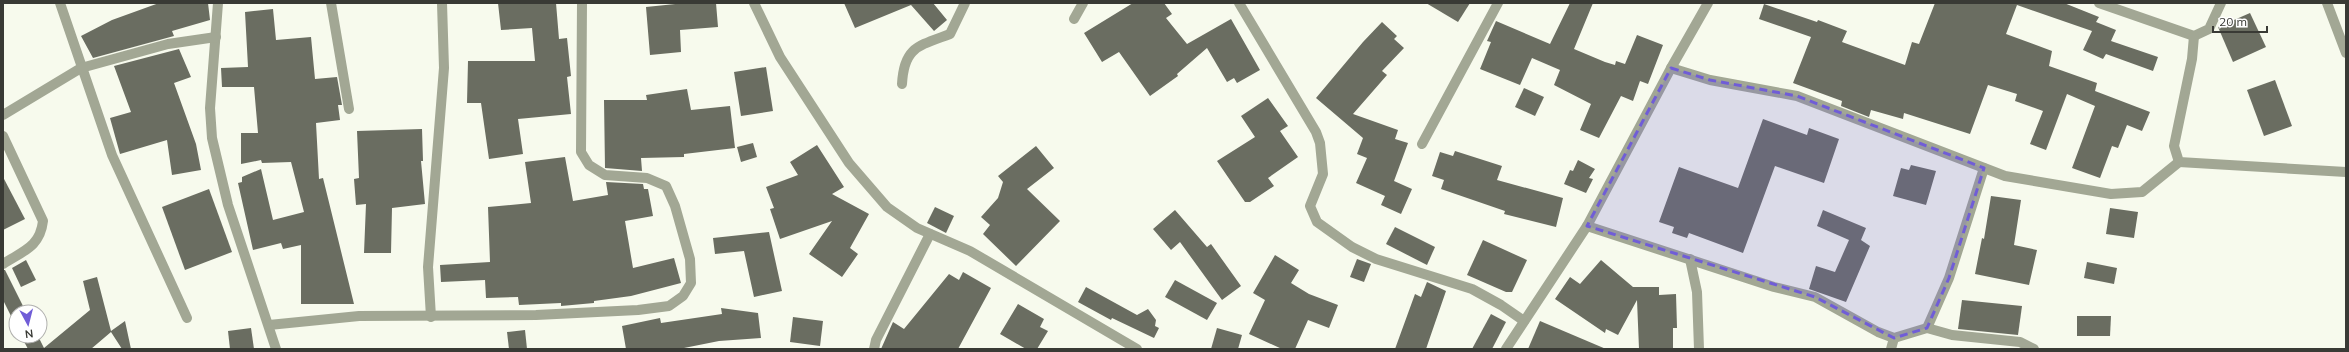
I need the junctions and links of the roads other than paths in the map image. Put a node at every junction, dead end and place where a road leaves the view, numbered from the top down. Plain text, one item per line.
1 (60, 3) edge
2 (218, 3) edge
3 (331, 3) edge
4 (442, 3) edge
5 (582, 3) edge
6 (754, 3) edge
7 (965, 3) edge
8 (1083, 3) edge
9 (1239, 3) edge
10 (1498, 3) edge
11 (1708, 3) edge
12 (2099, 3) edge
13 (2221, 3) edge
14 (2327, 3) edge
15 (1074, 19) dead end
16 (2194, 36) junction
17 (216, 37) junction
18 (2346, 53) edge
19 (81, 68) junction
20 (1671, 68) junction
21 (902, 84) dead end
22 (349, 109) dead end
23 (3, 115) edge
24 (3, 136) edge
25 (1422, 144) dead end
26 (2179, 162) junction
27 (1984, 168) junction
28 (2346, 172) edge
29 (1587, 226) junction
30 (930, 234) junction
31 (1690, 259) junction
32 (3, 264) edge
33 (432, 317) junction
34 (187, 318) dead end
35 (1524, 321) junction
36 (269, 325) junction
37 (1927, 328) junction
38 (1894, 338) junction
39 (276, 349) edge
40 (874, 349) edge
41 (1137, 349) edge
42 (1506, 349) edge
43 (1699, 349) edge
44 (1891, 349) edge
45 (2034, 349) edge

1 - 19 street
2 - 17 street
3 - 22 street
4 - 33 street
5 - 33 street
6 - 30 street
7 - 21 street
8 - 15 street
9 - 35 street
10 - 25 street
11 - 20 street
12 - 16 street
13 - 16 street
14 - 18 street
16 - 26 street
17 - 19 street
17 - 36 street
19 - 23 street
19 - 34 street
20 - 27 street
20 - 29 street
24 - 32 street
26 - 27 street
26 - 28 street
27 - 37 street
29 - 31 street
29 - 35 street
30 - 40 street
30 - 41 street
31 - 38 street
31 - 43 street
33 - 36 street
35 - 42 street
36 - 39 street
37 - 38 street
37 - 45 street
38 - 44 street

